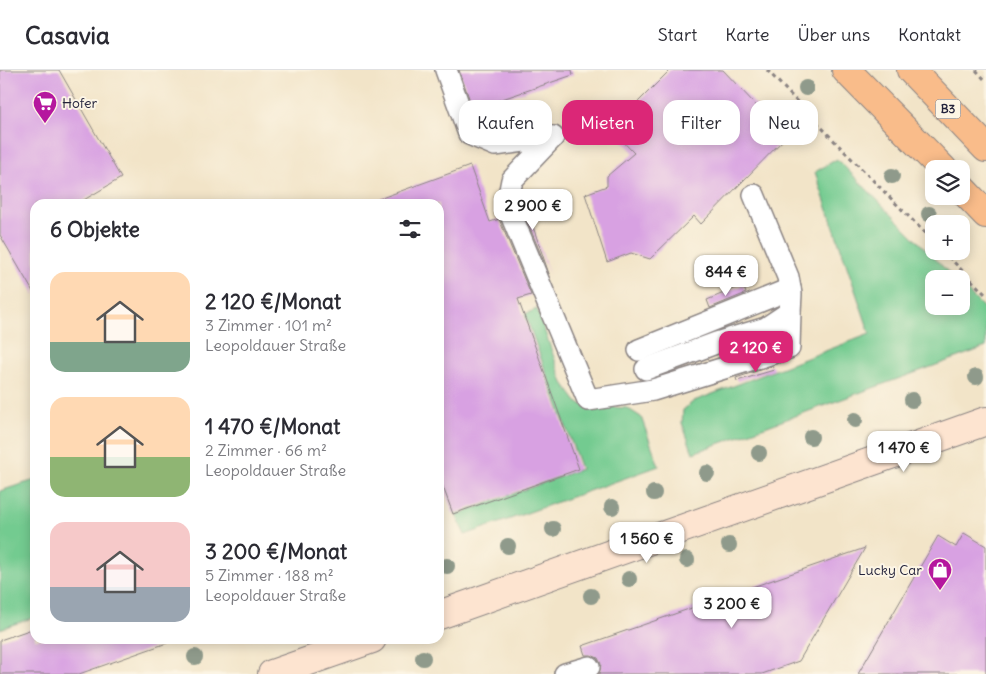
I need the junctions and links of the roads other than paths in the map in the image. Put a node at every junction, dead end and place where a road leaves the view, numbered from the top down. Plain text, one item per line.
1 (446, 70) edge
2 (846, 70) edge
3 (911, 70) edge
4 (986, 148) edge
5 (934, 160) edge
6 (754, 195) dead end
7 (970, 197) edge
8 (986, 214) edge
9 (790, 289) junction
10 (790, 312) junction
11 (986, 421) edge
12 (444, 613) edge
13 (358, 644) edge
14 (589, 667) dead end
15 (272, 674) edge
16 (565, 674) edge

1 - 10 lane
2 - 5 main road
3 - 4 main road, B3
6 - 9 lane
7 - 8 main road
9 - 10 lane
9 - 10 lane
11 - 12 main road
13 - 15 main road
14 - 16 lane

